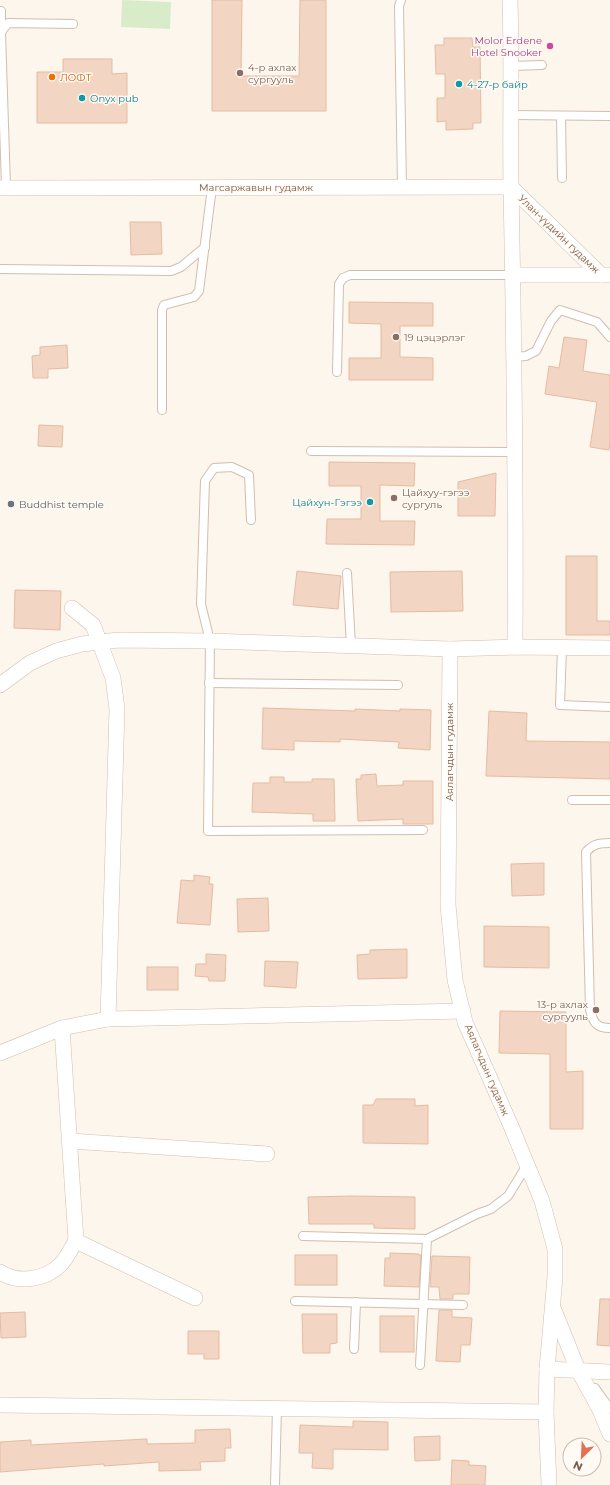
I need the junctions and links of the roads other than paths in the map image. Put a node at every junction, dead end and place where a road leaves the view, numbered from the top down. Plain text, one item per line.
1 (401, 0) edge
2 (510, 0) edge
3 (0, 11) edge
4 (73, 24) dead end
5 (1, 32) junction
6 (542, 65) dead end
7 (512, 66) junction
8 (512, 115) junction
9 (561, 116) junction
10 (610, 116) edge
11 (562, 178) dead end
12 (212, 187) junction
13 (402, 187) junction
14 (511, 187) junction
15 (3, 188) edge
16 (205, 247) junction
17 (0, 269) edge
18 (513, 275) junction
19 (606, 275) edge
20 (610, 337) edge
21 (514, 357) junction
22 (337, 372) dead end
23 (162, 410) dead end
24 (311, 451) dead end
25 (514, 452) junction
26 (251, 520) dead end
27 (347, 573) dead end
28 (72, 608) dead end
29 (210, 641) junction
30 (100, 642) junction
31 (350, 646) junction
32 (515, 647) junction
33 (562, 648) junction
34 (610, 648) edge
35 (450, 649) junction
36 (210, 683) junction
37 (0, 685) edge
38 (398, 685) dead end
39 (610, 707) edge
40 (572, 800) dead end
41 (610, 800) edge
42 (423, 830) dead end
43 (610, 843) edge
44 (463, 1011) junction
45 (108, 1019) junction
46 (62, 1028) junction
47 (610, 1028) edge
48 (0, 1052) edge
49 (70, 1141) junction
50 (267, 1154) dead end
51 (527, 1165) junction
52 (303, 1236) dead end
53 (427, 1238) junction
54 (76, 1241) junction
55 (0, 1272) edge
56 (195, 1298) dead end
57 (295, 1301) dead end
58 (356, 1302) junction
59 (424, 1304) junction
60 (463, 1304) dead end
61 (553, 1308) junction
62 (354, 1349) dead end
63 (420, 1365) dead end
64 (547, 1369) junction
65 (581, 1370) junction
66 (610, 1372) edge
67 (0, 1405) edge
68 (277, 1408) junction
69 (610, 1409) edge
70 (546, 1412) junction
71 (610, 1434) edge
72 (275, 1485) edge
73 (549, 1485) edge

1 - 13 lane
2 - 7 street
3 - 5 lane
4 - 5 lane
5 - 15 lane
6 - 7 lane
7 - 8 street
8 - 9 lane
8 - 14 street
9 - 10 lane
9 - 11 lane
12 - 13 street, Магсаржавын гудамж
12 - 15 street, Магсаржавын гудамж
12 - 16 lane
13 - 14 street, Магсаржавын гудамж
14 - 18 street
14 - 19 street, Улан-үүдийн гудамж
16 - 17 lane
16 - 23 lane
18 - 19 street
18 - 21 street
18 - 22 lane
20 - 21 lane
21 - 25 street
24 - 25 lane
25 - 32 street
26 - 29 lane
27 - 31 lane
28 - 30 street
29 - 30 street
29 - 31 street
29 - 36 lane
30 - 37 street
30 - 45 street
31 - 35 street
32 - 33 street
32 - 35 street
33 - 34 street
33 - 39 lane
35 - 44 street, Аялагчдын гудамж
36 - 38 lane
36 - 42 lane
40 - 41 lane
43 - 47 lane
44 - 45 street
44 - 51 street, Аялагчдын гудамж
45 - 46 street
46 - 48 street
46 - 49 street
49 - 50 street
49 - 54 street
51 - 53 lane
51 - 61 street, Аялагчдын гудамж
52 - 53 lane
53 - 59 lane
54 - 55 street
54 - 56 street
57 - 58 lane
58 - 59 lane
58 - 62 lane
59 - 60 lane
59 - 63 lane
61 - 64 street, Аялагчдын гудамж
61 - 65 street
64 - 65 street
64 - 70 street, Аялагчдын гудамж
65 - 66 street
65 - 69 lane
65 - 71 street
67 - 68 street
68 - 70 street
68 - 72 lane
70 - 73 street, Аялагчдын гудамж

